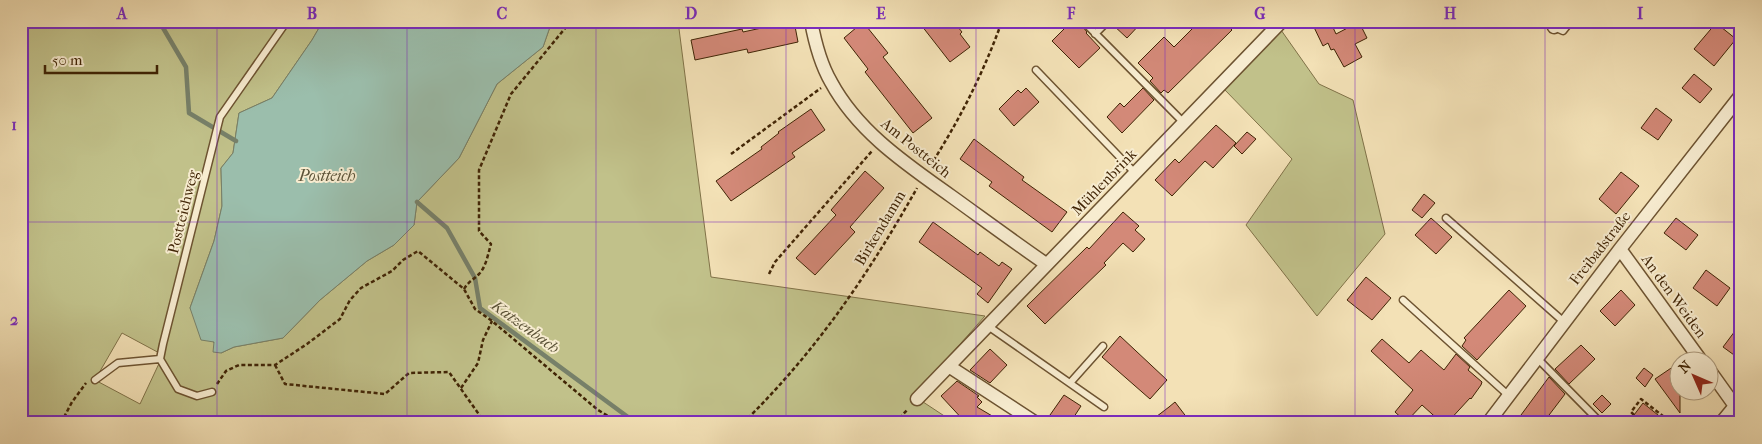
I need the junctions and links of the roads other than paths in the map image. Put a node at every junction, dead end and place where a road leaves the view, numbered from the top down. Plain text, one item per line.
1 (287, 21) edge
2 (811, 21) edge
3 (1083, 21) edge
4 (1108, 21) edge
5 (1282, 21) edge
6 (1571, 21) edge
7 (1552, 24) edge
8 (1095, 34) junction
9 (1036, 70) dead end
10 (1741, 95) edge
11 (1184, 122) junction
12 (1135, 173) junction
13 (1446, 218) dead end
14 (1620, 249) junction
15 (1046, 264) junction
16 (1403, 300) dead end
17 (1564, 322) junction
18 (988, 326) junction
19 (1103, 346) dead end
20 (1695, 352) edge
21 (1537, 358) junction
22 (160, 359) junction
23 (950, 367) junction
24 (95, 380) road end
25 (1070, 383) junction
26 (1720, 386) edge
27 (212, 392) road end
28 (1508, 395) junction
29 (917, 400) road end
30 (1104, 407) dead end
31 (1036, 423) edge
32 (1488, 423) edge
33 (1601, 423) edge
34 (1722, 423) edge

1 - 22 lane, Postteichweg
2 - 15 street, Am Postteich
3 - 8 lane
4 - 8 lane
5 - 11 street, Mühlenbrink
6 - 7 lane
8 - 11 lane
9 - 12 lane
10 - 14 street, Freibadstraße
11 - 12 street, Mühlenbrink
12 - 15 street, Mühlenbrink
13 - 17 lane
14 - 17 street, Freibadstraße
14 - 20 street, An den Weiden
15 - 18 street, Mühlenbrink
16 - 28 lane
17 - 21 street, Freibadstraße
18 - 23 street, Mühlenbrink
18 - 25 lane
19 - 25 lane
21 - 28 street, Freibadstraße
21 - 33 lane
22 - 24 lane
22 - 27 lane
23 - 29 street, Mühlenbrink
23 - 31 street
25 - 30 lane
26 - 34 street
28 - 32 street, Freibadstraße

